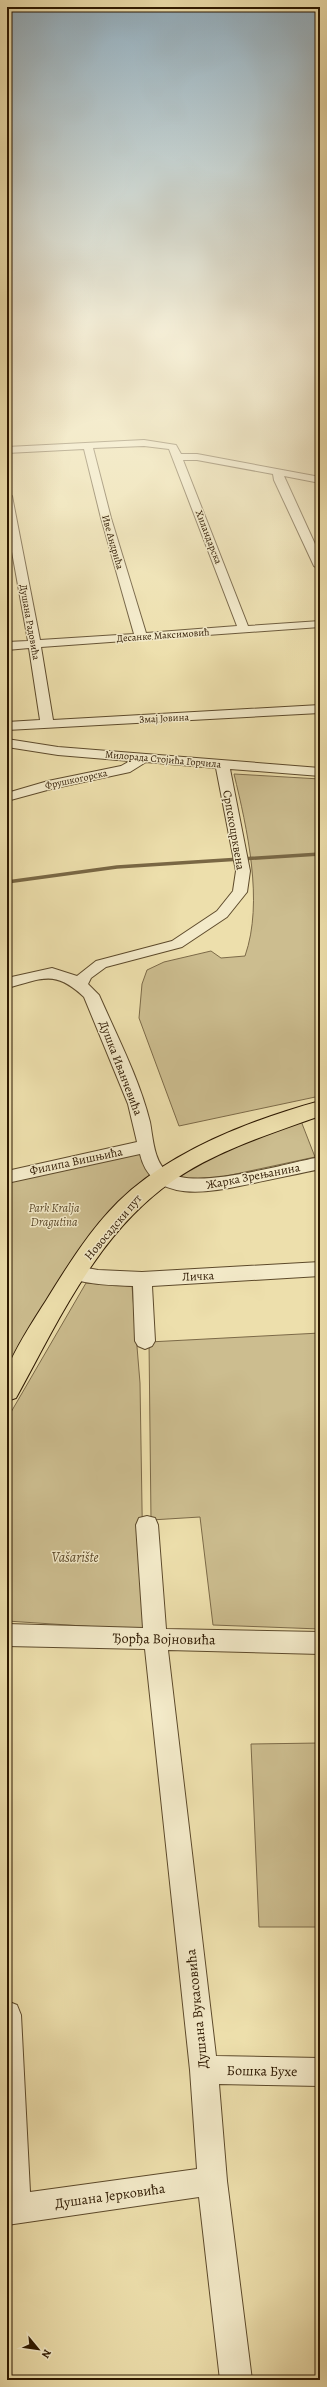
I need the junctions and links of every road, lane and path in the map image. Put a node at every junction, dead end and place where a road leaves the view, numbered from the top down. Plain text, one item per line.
1 (137, 443) edge
2 (148, 443) edge
3 (88, 446) junction
4 (7, 450) edge
5 (178, 457) junction
6 (278, 472) junction
7 (320, 480) edge
8 (7, 496) edge
9 (320, 566) edge
10 (320, 624) edge
11 (244, 629) junction
12 (141, 637) junction
13 (35, 644) junction
14 (7, 646) edge
15 (320, 709) edge
16 (47, 724) junction
17 (7, 726) edge
18 (7, 743) edge
19 (144, 758) junction
20 (222, 764) junction
21 (320, 772) edge
22 (7, 797) edge
23 (7, 983) edge
24 (80, 984) junction
25 (320, 1108) edge
26 (146, 1146) junction
27 (320, 1163) edge
28 (7, 1176) edge
29 (162, 1177) junction
30 (320, 1269) edge
31 (76, 1273) junction
32 (142, 1279) junction
33 (146, 1341) dead end
34 (7, 1391) edge
35 (147, 1525) dead end
36 (7, 1635) edge
37 (155, 1638) junction
38 (320, 1643) edge
39 (7, 2015) edge
40 (204, 2070) junction
41 (320, 2072) edge
42 (212, 2181) junction
43 (11, 2210) edge
44 (236, 2380) edge

1 - 3 street, Хиландарска
2 - 5 street, Хиландарска
3 - 4 street
3 - 12 street, Иве Андрића
5 - 6 street
5 - 11 street, Хиландарска
6 - 7 street
6 - 9 street
8 - 13 street, Душана Радовића
10 - 11 street, Десанке Максимовић
11 - 12 street, Десанке Максимовић
12 - 13 street, Десанке Максимовић
13 - 14 street, Десанке Максимовић
13 - 16 street, Душана Радовића
15 - 16 street, Змај Јовина
16 - 17 street, Змај Јовина
18 - 19 street, Милорада Стојића Горчила
19 - 20 street, Милорада Стојића Горчила
19 - 22 street, Фрушкогорска
20 - 21 street, Милорада Стојића Горчила
20 - 24 street, Српскоцрквена
23 - 24 street
24 - 26 street, Душка Иванчевића
25 - 29 main road, Новосадски пут
26 - 28 street, Филипа Вишњића
26 - 29 street, Душка Иванчевића
27 - 29 street, Жарка Зрењанина
29 - 31 main road, Новосадски пут
30 - 32 street, Личка
31 - 32 street, Личка
31 - 34 main road, Новосадски пут
32 - 33 street
35 - 37 street
36 - 37 street, Ђорђа Војновића
37 - 38 street, Ђорђа Војновића
37 - 40 street, Душана Вукасовића
39 - 43 street
40 - 41 street, Бошка Бухе
40 - 42 street, Душана Вукасовића
42 - 43 street, Душана Јерковића
42 - 44 street, Душана Вукасовића

